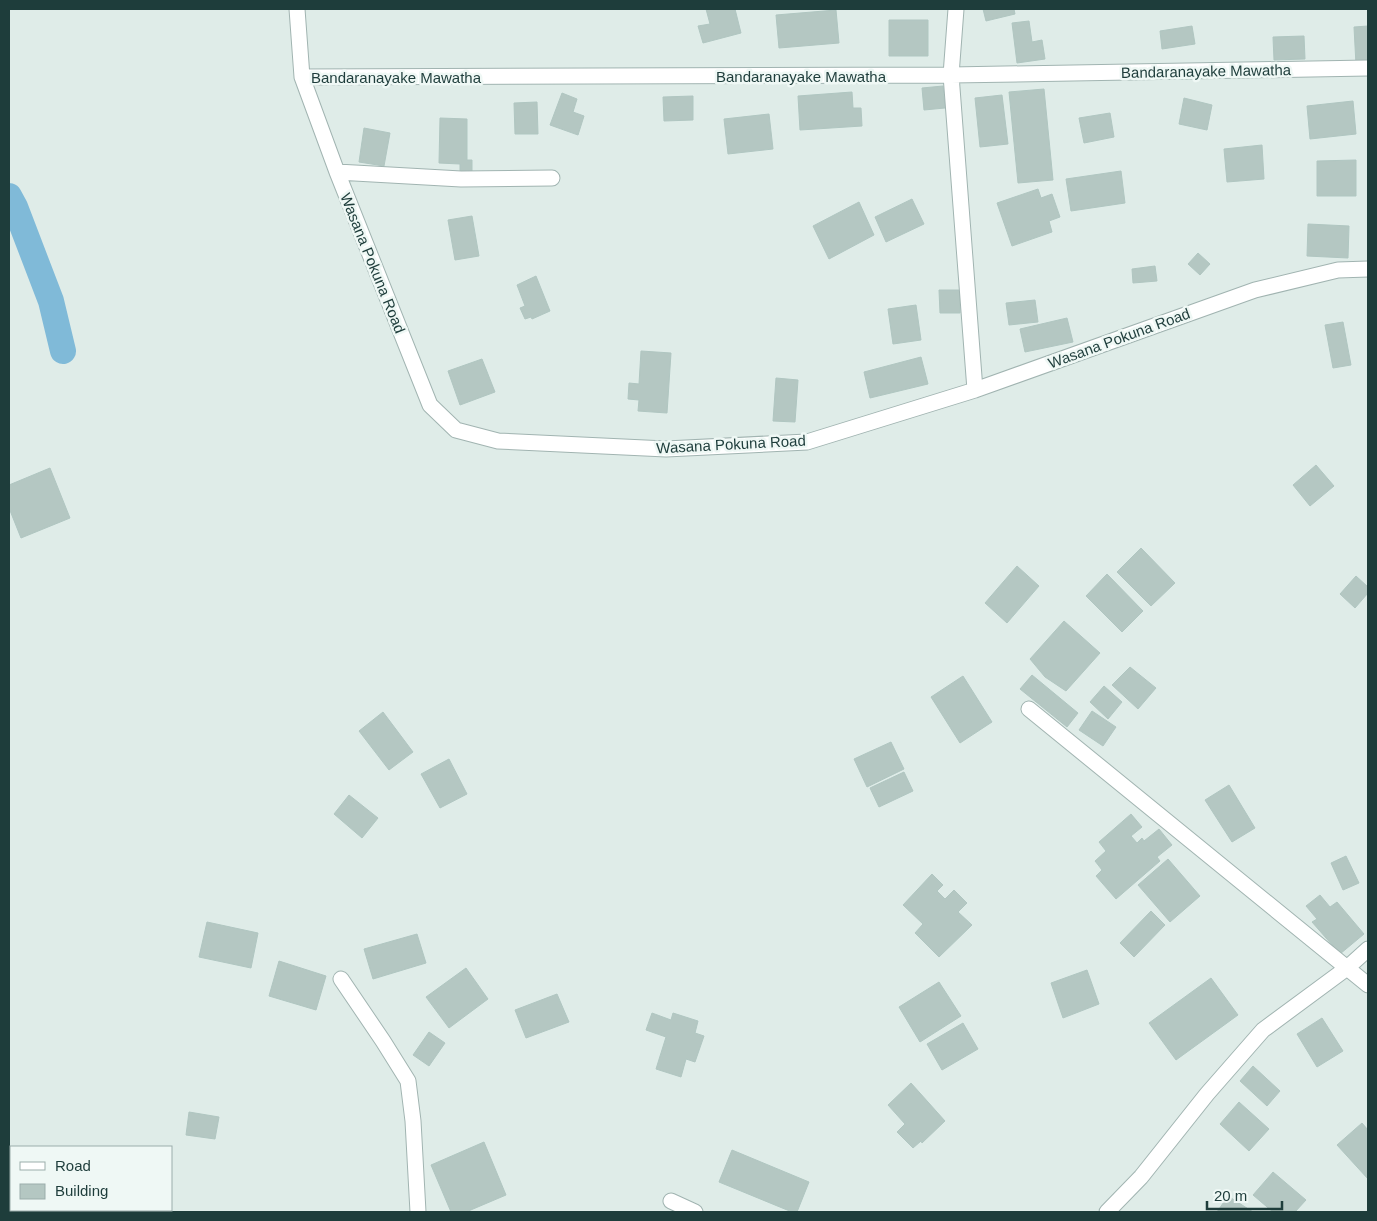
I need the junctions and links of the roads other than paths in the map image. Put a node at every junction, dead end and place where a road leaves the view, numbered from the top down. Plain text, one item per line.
1 (297, 9) edge
2 (956, 9) edge
3 (1368, 68) edge
4 (951, 75) junction
5 (302, 77) junction
6 (337, 172) junction
7 (552, 178) dead end
8 (1368, 269) edge
9 (975, 390) junction
10 (1029, 708) dead end
11 (1368, 950) edge
12 (1347, 968) junction
13 (341, 979) dead end
14 (1368, 985) edge
15 (671, 1201) dead end
16 (418, 1212) edge
17 (695, 1212) edge
18 (1107, 1212) edge

1 - 5 street, Bandaranayake Mawatha
2 - 4 street
3 - 4 street, Bandaranayake Mawatha
4 - 5 street, Bandaranayake Mawatha
4 - 9 street
5 - 6 street, Wasana Pokuna Road
6 - 7 street
6 - 9 street, Wasana Pokuna Road
8 - 9 street, Wasana Pokuna Road
10 - 12 street
11 - 12 street
12 - 14 street
12 - 18 street
13 - 16 street
15 - 17 street

